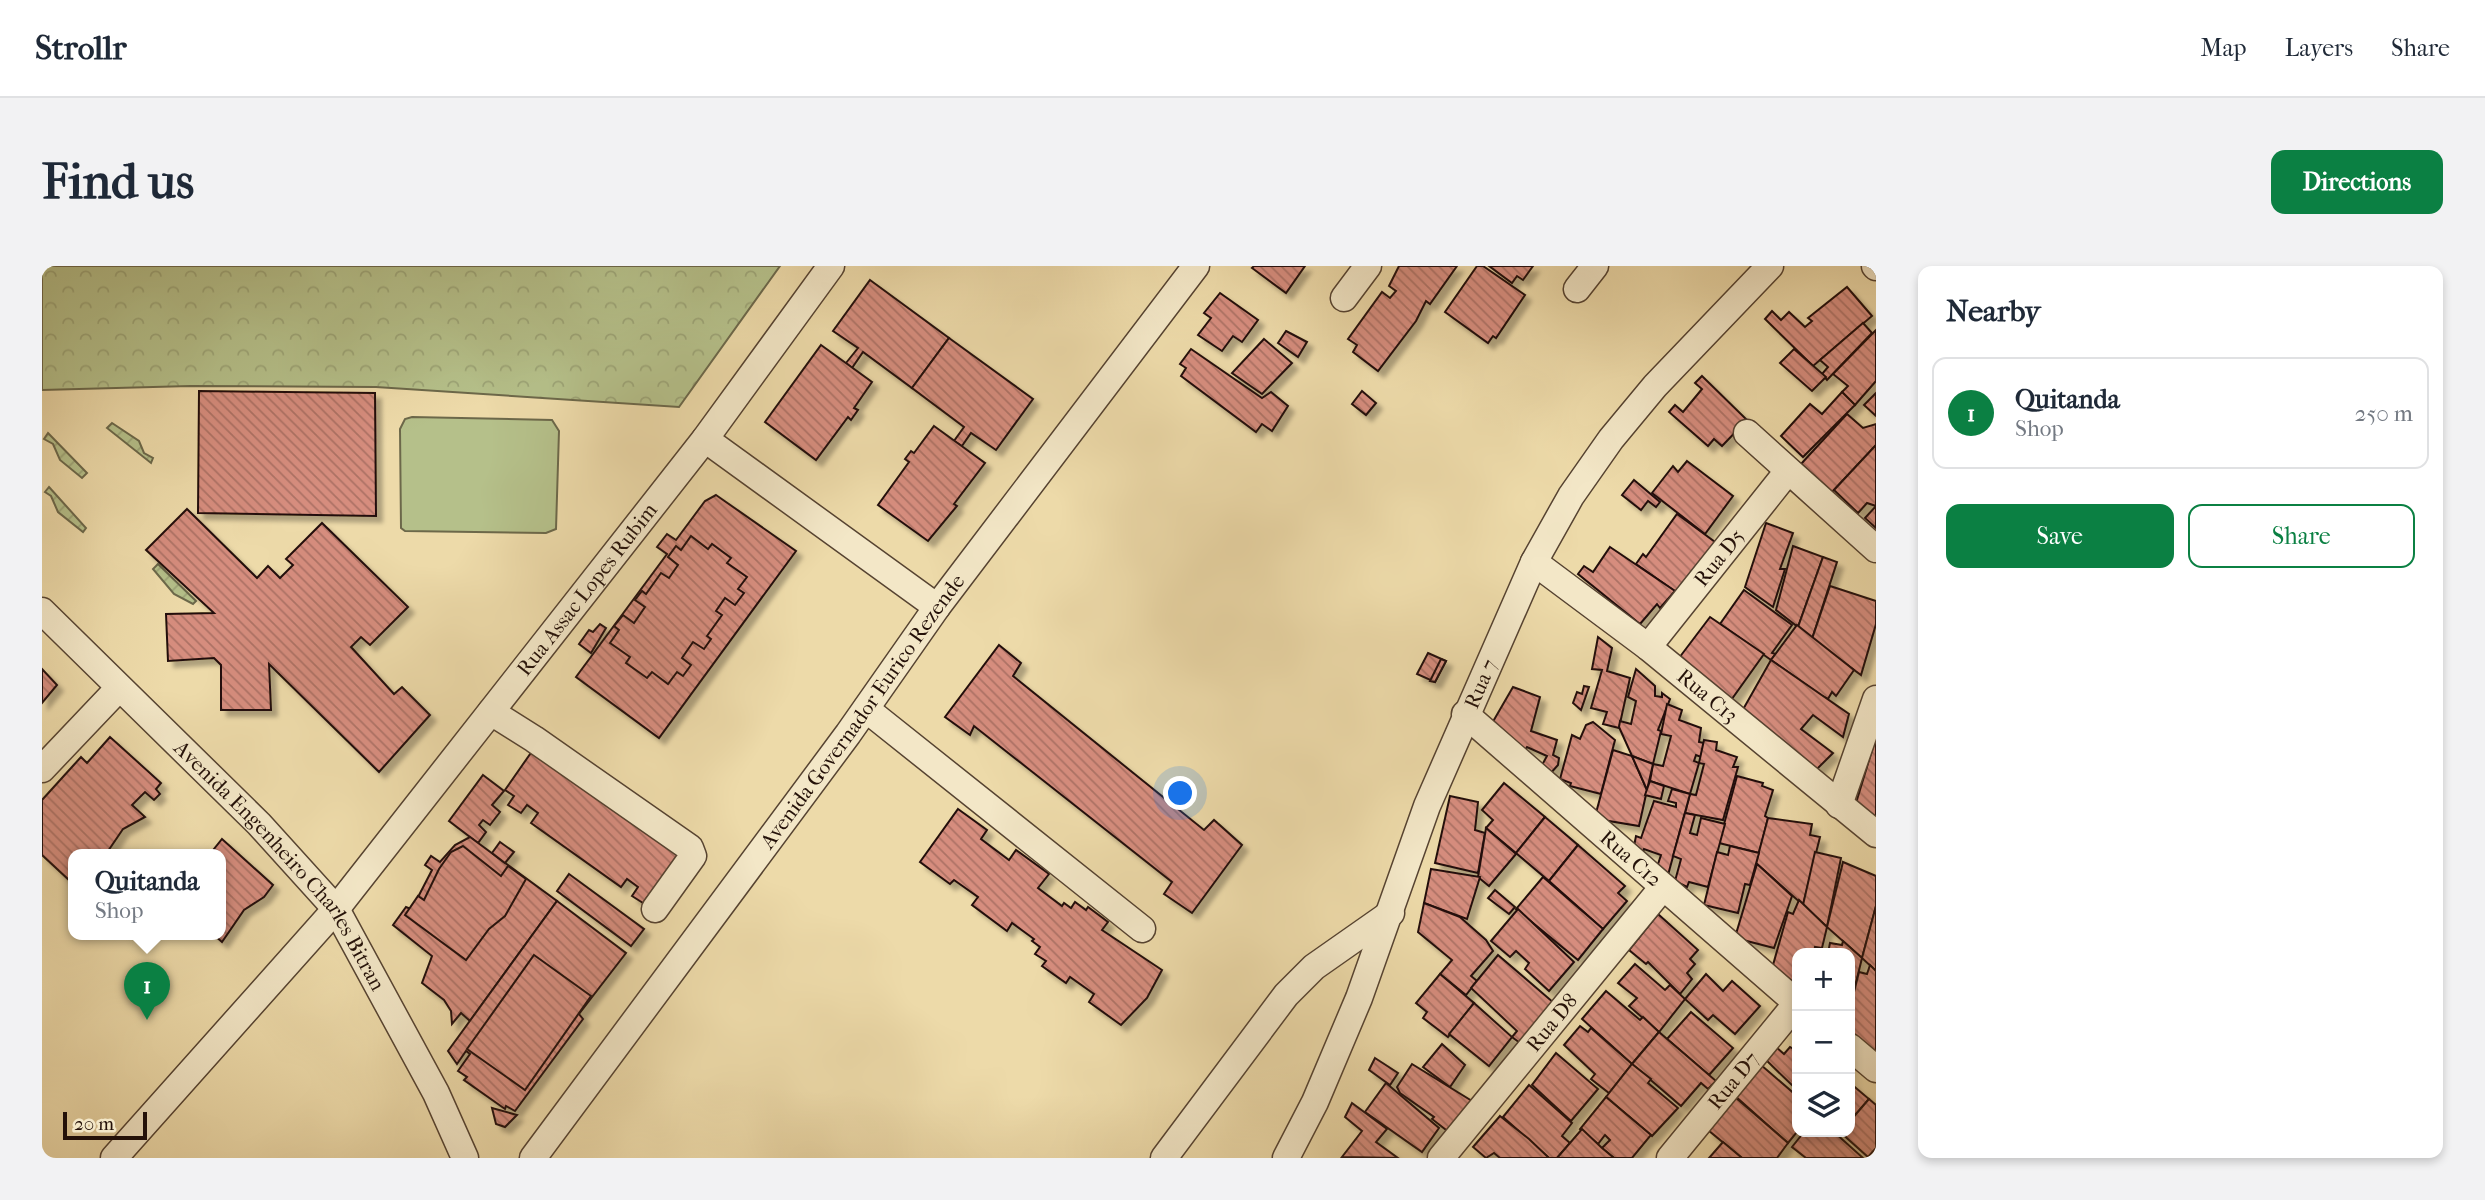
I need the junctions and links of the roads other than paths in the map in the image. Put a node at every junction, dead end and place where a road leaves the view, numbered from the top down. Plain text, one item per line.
1 (831, 266) edge
2 (1196, 266) edge
3 (1368, 266) edge
4 (1595, 266) edge
5 (1770, 266) edge
6 (1577, 289) dead end
7 (1344, 298) dead end
8 (1747, 433) dead end
9 (705, 439) junction
10 (1788, 471) junction
11 (1876, 549) edge
12 (1534, 562) junction
13 (937, 607) junction
14 (42, 611) edge
15 (1648, 647) junction
16 (119, 688) junction
17 (1876, 699) edge
18 (866, 709) junction
19 (491, 712) junction
20 (1465, 714) junction
21 (42, 769) edge
22 (1839, 805) junction
23 (1876, 834) edge
24 (1663, 887) junction
25 (337, 909) junction
26 (655, 909) dead end
27 (1391, 913) junction
28 (1142, 929) dead end
29 (1792, 999) edge
30 (1792, 1009) edge
31 (1855, 1051) edge
32 (1876, 1069) edge
33 (114, 1158) edge
34 (465, 1158) edge
35 (533, 1158) edge
36 (1164, 1158) edge
37 (1286, 1158) edge
38 (1441, 1158) edge
39 (1670, 1158) edge

1 - 9 street, Rua Assac Lopes Rubim
2 - 13 street, Avenida Governador Eurico Rezende
3 - 7 street
4 - 6 street
5 - 12 street, Rua 7
8 - 10 street
9 - 13 street
9 - 19 street, Rua Assac Lopes Rubim
10 - 11 street
10 - 15 street, Rua D5
12 - 15 street, Rua C13
12 - 20 street, Rua 7
13 - 18 street, Avenida Governador Eurico Rezende
14 - 16 street, Avenida Engenheiro Charles Bitran
15 - 22 street, Rua C13
16 - 21 street
16 - 25 street, Avenida Engenheiro Charles Bitran
17 - 22 street
18 - 28 street
18 - 35 street, Avenida Governador Eurico Rezende
19 - 25 street, Rua Assac Lopes Rubim
19 - 26 street
20 - 24 street, Rua C12
20 - 27 street, Rua 7
22 - 23 street, Rua C13
24 - 29 street, Rua C12
24 - 38 street, Rua D8
25 - 33 street, Rua Assac Lopes Rubim
25 - 34 street, Avenida Engenheiro Charles Bitran
27 - 36 street
27 - 37 street, Rua 7
30 - 39 street, Rua D7
31 - 32 street

